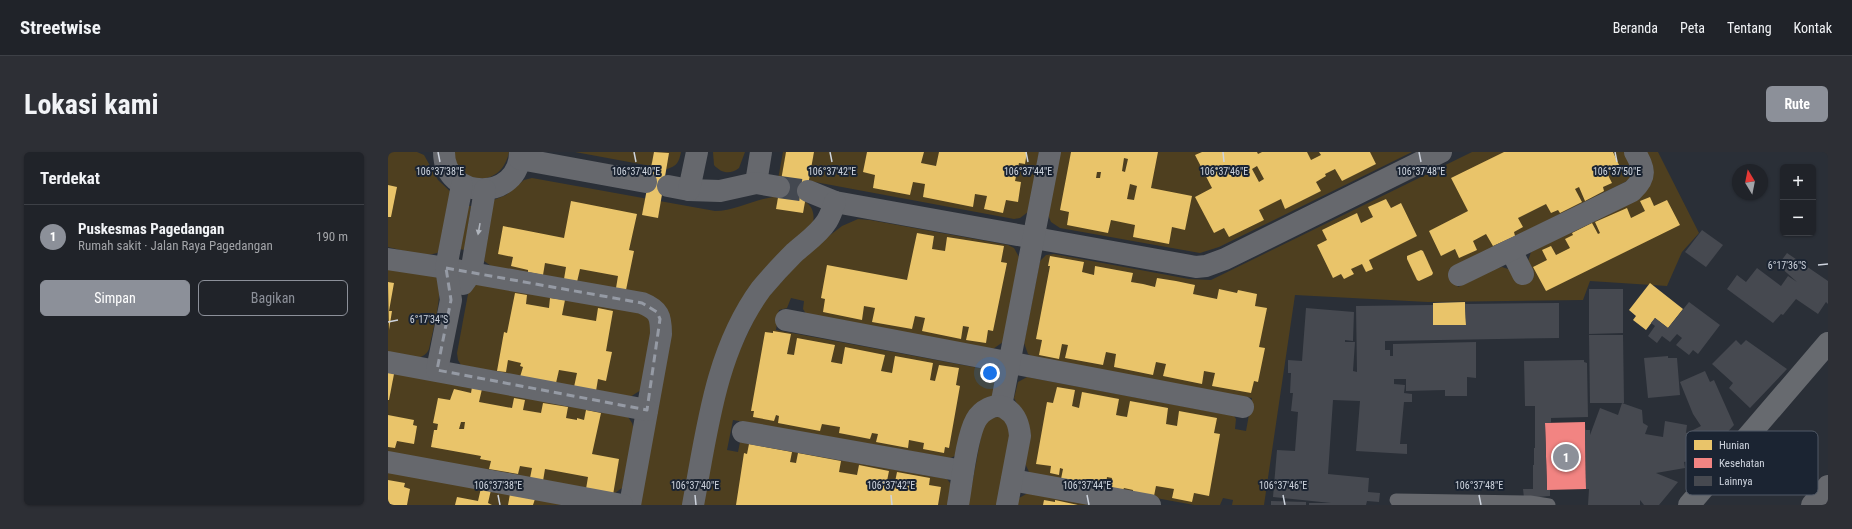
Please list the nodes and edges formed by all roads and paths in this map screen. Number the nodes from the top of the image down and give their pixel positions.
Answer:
1 (444, 152) edge
2 (696, 152) edge
3 (761, 152) edge
4 (1050, 152) edge
5 (1441, 152) edge
6 (1635, 152) edge
7 (520, 156) edge
8 (646, 182) dead end
9 (756, 183) junction
10 (462, 185) junction
11 (668, 186) dead end
12 (779, 187) tunnel mouth
13 (485, 190) junction
14 (689, 190) junction
15 (808, 192) tunnel mouth
16 (835, 202) junction
17 (1033, 238) junction
18 (1511, 250) junction
19 (388, 259) edge
20 (446, 268) junction
21 (471, 273) junction
22 (1523, 274) dead end
23 (1459, 275) dead end
24 (451, 300) junction
25 (786, 320) dead end
26 (1828, 344) edge
27 (388, 362) edge
28 (1010, 363) junction
29 (436, 370) junction
30 (1001, 406) junction
31 (1243, 407) dead end
32 (648, 410) junction
33 (1752, 431) edge
34 (743, 432) dead end
35 (388, 462) edge
36 (963, 471) junction
37 (1012, 480) junction
38 (1828, 486) edge
39 (1697, 495) edge
40 (1396, 500) dead end
41 (622, 505) edge
42 (630, 505) edge
43 (693, 505) edge
44 (958, 505) edge
45 (1007, 505) edge
46 (1150, 505) edge
47 (1549, 505) edge
48 (1688, 505) edge
49 (1812, 505) edge

1 - 10 street
2 - 14 street
3 - 9 street
4 - 17 street
5 - 17 street
6 - 18 street
7 - 8 street
7 - 13 street
9 - 12 street
9 - 14 street
10 - 13 street
10 - 20 street
11 - 14 street
13 -> 21 street
15 - 16 street
16 - 17 street
16 - 43 street
17 - 28 street
18 - 22 street
18 - 23 street
19 - 20 street
20 - 21 street
20 - 24 street
21 - 24 street
21 - 32 street
24 - 29 street
25 - 28 street
26 - 33 street
27 - 29 street
28 - 30 street
28 - 31 street
29 - 32 street
30 - 36 street
30 - 37 street
32 - 42 street
34 - 36 street
35 - 41 street
36 - 44 street
37 - 45 street
37 - 46 street
38 - 49 street
39 - 48 street
40 - 47 lane

